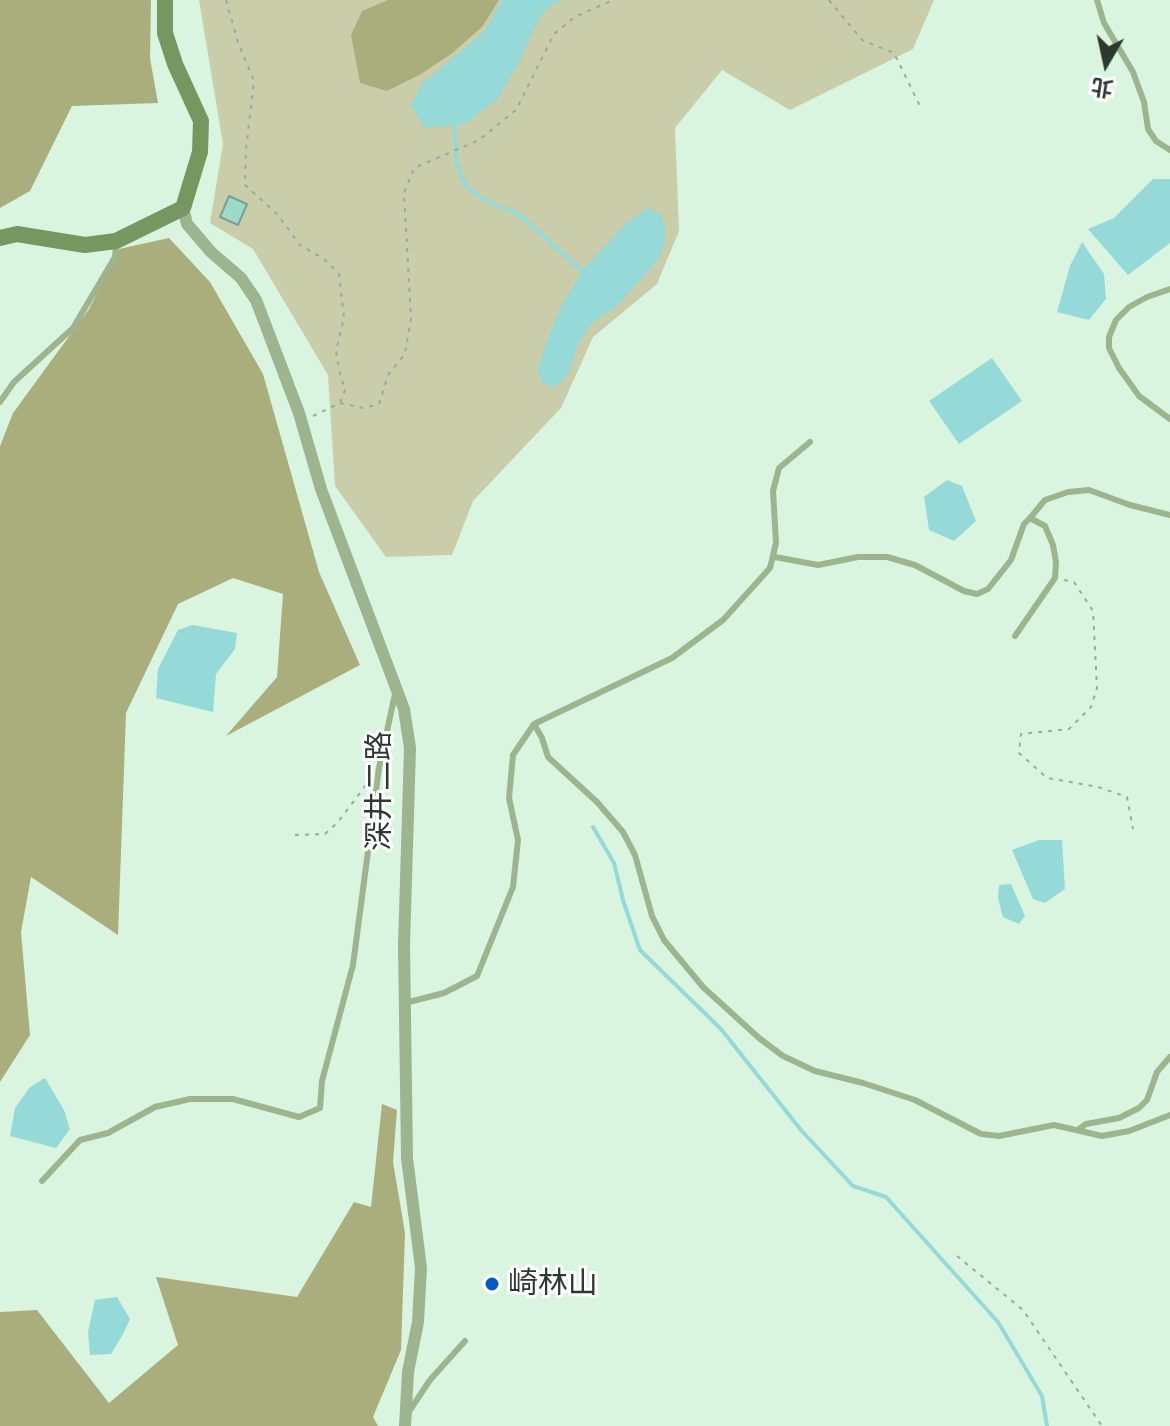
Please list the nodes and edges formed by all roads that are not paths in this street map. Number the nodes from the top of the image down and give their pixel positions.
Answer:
1 (165, 0) edge
2 (1097, 0) edge
3 (1170, 150) edge
4 (183, 208) junction
5 (0, 238) edge
6 (116, 241) junction
7 (1170, 289) edge
8 (0, 402) edge
9 (1170, 419) edge
10 (810, 442) dead end
11 (1170, 515) edge
12 (1030, 518) junction
13 (775, 557) junction
14 (1015, 636) dead end
15 (396, 687) junction
16 (534, 724) junction
17 (405, 1003) junction
18 (1170, 1057) edge
19 (1170, 1115) edge
20 (1079, 1129) junction
21 (42, 1181) dead end
22 (465, 1341) dead end
23 (404, 1423) edge

1 - 4 street
2 - 3 lane
4 - 6 street
4 - 15 street, 深井二路
5 - 6 street
6 - 8 lane
7 - 9 lane
10 - 13 lane
11 - 12 lane
12 - 13 lane
12 - 14 lane
13 - 16 lane
15 - 17 street, 深井二路
15 - 21 lane
16 - 17 lane
16 - 20 lane
17 - 23 street, 深井二路
18 - 20 lane
19 - 20 lane
22 - 23 lane

